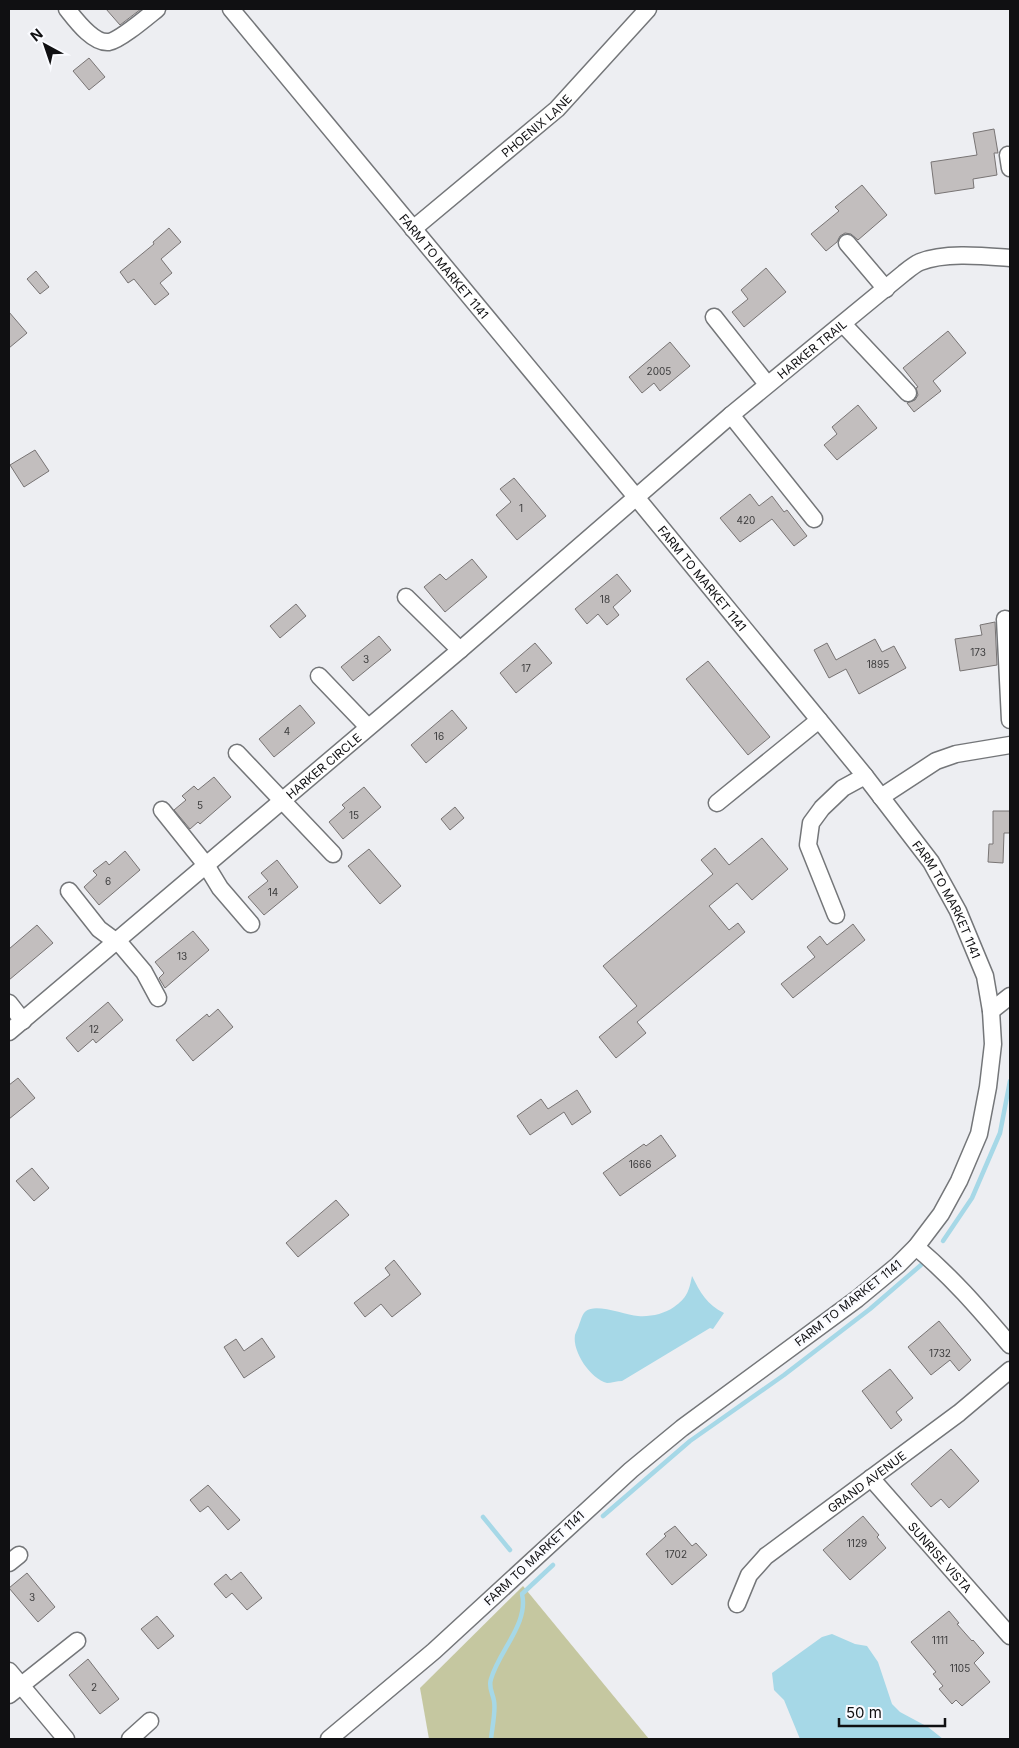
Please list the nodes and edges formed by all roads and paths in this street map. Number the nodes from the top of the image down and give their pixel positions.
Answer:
1 (67, 9) edge
2 (157, 9) edge
3 (231, 9) edge
4 (648, 9) edge
5 (413, 229) junction
6 (847, 243) dead end
7 (1010, 258) edge
8 (886, 289) junction
9 (714, 317) dead end
10 (843, 324) junction
11 (767, 384) junction
12 (908, 394) dead end
13 (731, 415) junction
14 (636, 497) junction
15 (814, 519) dead end
16 (406, 597) dead end
17 (1005, 620) dead end
18 (460, 650) junction
19 (319, 676) dead end
20 (819, 720) junction
21 (1010, 720) edge
22 (368, 728) junction
23 (1010, 744) edge
24 (237, 754) dead end
25 (865, 776) junction
26 (881, 797) junction
27 (282, 800) junction
28 (717, 803) dead end
29 (162, 810) dead end
30 (333, 854) dead end
31 (206, 865) junction
32 (69, 891) dead end
33 (836, 915) dead end
34 (251, 924) dead end
35 (116, 942) junction
36 (1010, 996) edge
37 (158, 998) dead end
38 (9, 1003) edge
39 (990, 1012) junction
40 (23, 1021) junction
41 (9, 1032) edge
42 (916, 1247) junction
43 (1010, 1345) edge
44 (1010, 1370) edge
45 (870, 1478) junction
46 (737, 1604) dead end
47 (1010, 1636) edge
48 (77, 1642) dead end
49 (9, 1671) edge
50 (15, 1690) edge
51 (150, 1721) dead end
52 (66, 1739) edge
53 (130, 1739) edge
54 (329, 1739) edge

1 - 2 street
3 - 5 street, FARM TO MARKET 1141
4 - 5 street, PHOENIX LANE
5 - 14 street, FARM TO MARKET 1141
6 - 8 street
7 - 8 street, HARKER TRAIL
8 - 10 street, HARKER TRAIL
9 - 11 street
10 - 11 street, HARKER TRAIL
10 - 12 street
11 - 13 street, HARKER TRAIL
13 - 14 street, HARKER TRAIL
13 - 15 street
14 - 18 street, HARKER CIRCLE
14 - 20 street, FARM TO MARKET 1141
16 - 18 street
17 - 21 street
18 - 22 street, HARKER CIRCLE
19 - 22 street
20 - 25 street, FARM TO MARKET 1141
20 - 28 street
22 - 27 street, HARKER CIRCLE
23 - 26 street
24 - 27 street
25 - 26 street, FARM TO MARKET 1141
25 - 33 street
26 - 39 street, FARM TO MARKET 1141
27 - 30 street
27 - 31 street, HARKER CIRCLE
29 - 31 street
31 - 34 street
31 - 35 street, HARKER CIRCLE
32 - 35 street
35 - 37 street
35 - 40 street, HARKER CIRCLE
36 - 39 street
38 - 40 street
39 - 42 street, FARM TO MARKET 1141
40 - 41 street, HARKER CIRCLE
42 - 43 street
42 - 54 street, FARM TO MARKET 1141
44 - 45 street, GRAND AVENUE
45 - 46 street, GRAND AVENUE
45 - 47 street, SUNRISE VISTA
48 - 50 street
49 - 50 street
50 - 52 street
51 - 53 street

